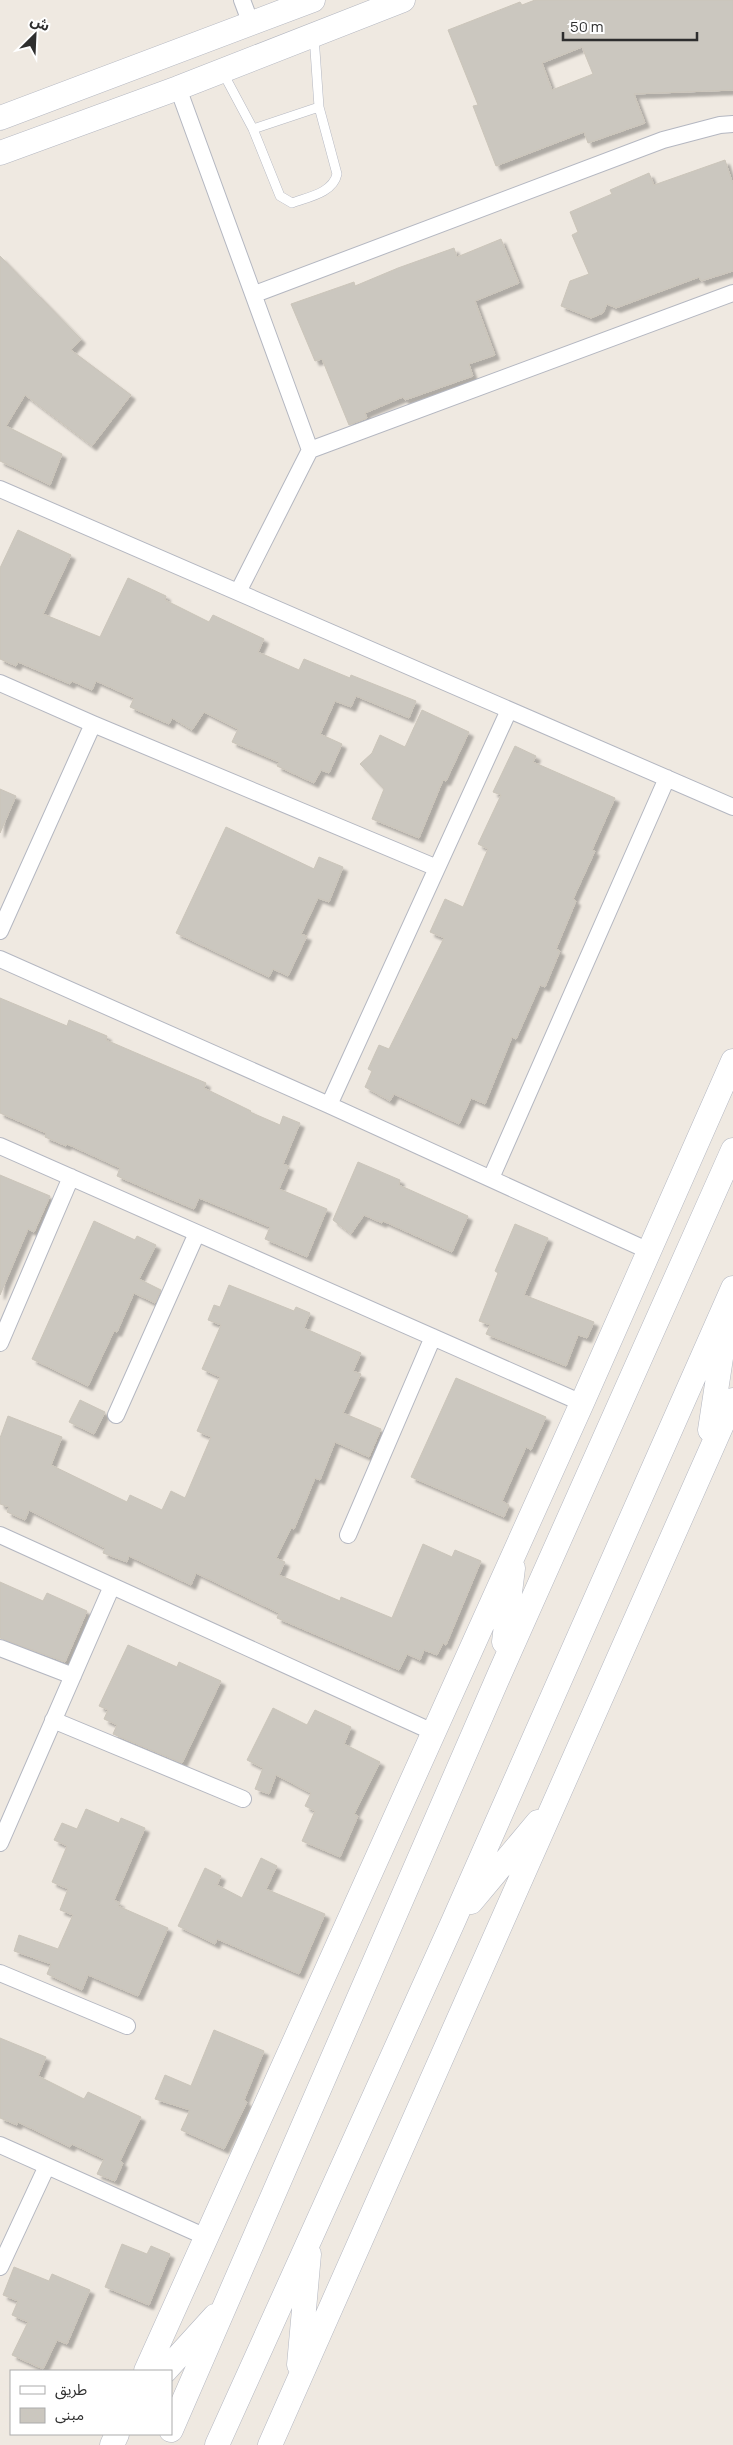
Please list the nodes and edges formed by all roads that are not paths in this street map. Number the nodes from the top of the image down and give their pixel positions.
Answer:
1 (242, 0) edge
2 (313, 0) edge
3 (403, 0) edge
4 (251, 24) junction
5 (314, 35) junction
6 (222, 71) junction
7 (178, 88) junction
8 (319, 107) junction
9 (0, 118) edge
10 (733, 124) edge
11 (253, 129) junction
12 (0, 153) edge
13 (733, 293) edge
14 (255, 294) junction
15 (310, 450) junction
16 (0, 489) edge
17 (238, 592) junction
18 (0, 683) edge
19 (509, 710) junction
20 (93, 724) junction
21 (667, 778) junction
22 (733, 807) edge
23 (437, 868) junction
24 (0, 931) edge
25 (0, 959) edge
26 (733, 1061) edge
27 (329, 1104) junction
28 (0, 1146) edge
29 (733, 1150) edge
30 (71, 1177) junction
31 (491, 1178) junction
32 (198, 1233) junction
33 (649, 1251) junction
34 (731, 1292) edge
35 (433, 1337) junction
36 (0, 1343) edge
37 (733, 1400) edge
38 (582, 1403) junction
39 (116, 1415) dead end
40 (706, 1459) junction
41 (0, 1535) edge
42 (348, 1535) dead end
43 (515, 1549) junction
44 (112, 1586) junction
45 (0, 1648) edge
46 (500, 1673) junction
47 (73, 1676) junction
48 (54, 1720) junction
49 (433, 1732) junction
50 (243, 1799) dead end
51 (556, 1802) junction
52 (0, 1843) edge
53 (453, 1922) junction
54 (0, 1973) edge
55 (127, 2026) dead end
56 (0, 2145) edge
57 (47, 2166) junction
58 (311, 2234) junction
59 (206, 2237) junction
60 (0, 2267) edge
61 (229, 2300) junction
62 (146, 2370) edge
63 (166, 2370) edge
64 (296, 2387) junction
65 (172, 2428) edge
66 (217, 2445) edge
67 (270, 2445) edge

1 - 4 street
2 - 4 street
3 - 5 street
4 - 9 street
5 - 6 street
5 - 8 lane
6 - 7 street
6 - 11 lane
7 - 12 street
7 - 14 street
8 - 11 lane
8 - 11 lane
10 - 14 street
13 - 15 street
14 - 15 street
15 - 17 street
16 - 17 street
17 - 19 street
18 - 20 street
19 - 21 street
19 - 23 street
20 - 23 street
20 - 24 street
21 - 22 street
21 - 31 street
23 - 27 street
25 - 27 street
26 - 33 street
27 - 31 street
28 - 30 street
29 - 46 street
30 - 32 street
30 - 36 street
31 - 33 street
32 - 35 street
32 - 39 street
33 - 38 street
34 - 40 street
34 - 53 street
35 - 38 street
35 - 42 street
37 - 40 street
38 - 43 street
40 - 51 street
41 - 44 street
43 - 46 street
43 - 49 street
44 - 47 street
44 - 49 street
45 - 47 street
46 - 61 street
47 - 48 street
48 - 50 street
48 - 52 street
49 - 59 street
51 - 53 street
51 - 64 street
53 - 58 street
54 - 55 street
56 - 57 street
57 - 59 street
57 - 60 street
58 - 64 street
58 - 66 street
59 - 62 street
61 - 63 street
61 - 65 street
64 - 67 street

